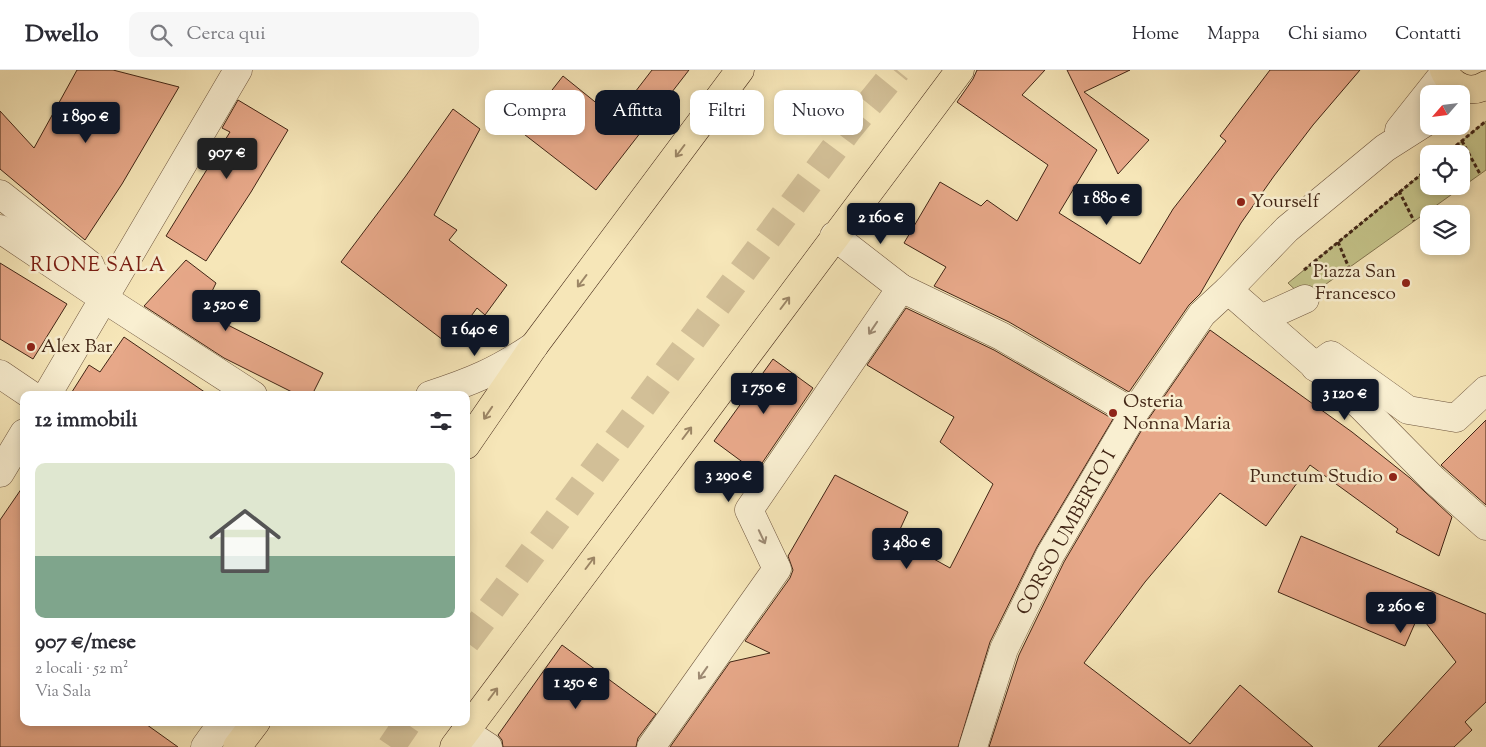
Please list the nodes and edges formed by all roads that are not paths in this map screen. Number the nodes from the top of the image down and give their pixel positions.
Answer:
1 (238, 70) edge
2 (740, 70) edge
3 (960, 70) edge
4 (1444, 71) edge
5 (1474, 91) edge
6 (1420, 126) edge
7 (1386, 148) junction
8 (0, 194) edge
9 (0, 229) edge
10 (834, 236) junction
11 (901, 288) junction
12 (1228, 290) junction
13 (103, 298) junction
14 (1305, 299) dead end
15 (1261, 319) junction
16 (534, 346) junction
17 (1315, 367) junction
18 (0, 374) edge
19 (1486, 390) edge
20 (26, 391) edge
21 (49, 391) edge
22 (247, 391) edge
23 (442, 391) edge
24 (1134, 413) junction
25 (470, 439) edge
26 (20, 440) edge
27 (0, 473) edge
28 (1486, 526) edge
29 (220, 726) edge
30 (253, 726) edge
31 (470, 726) edge
32 (470, 726) edge
33 (460, 739) edge
34 (205, 747) edge
35 (237, 747) edge
36 (488, 747) edge
37 (652, 747) edge
38 (973, 747) edge

1 - 13 street
2 -> 16 main road
3 - 10 main road
4 - 5 main road
4 - 7 street, CORSO UMBERTO I
6 - 7 street, CORSO UMBERTO I
7 - 12 street, CORSO UMBERTO I
8 - 13 street
9 - 13 street
10 - 11 street
32 -> 10 main road
11 - 24 street
11 -> 37 street
12 - 15 street
12 - 24 street, CORSO UMBERTO I
13 - 21 street
13 - 22 street
14 - 15 street
15 - 17 street
16 - 23 street
16 -> 25 main road
17 - 19 street
17 - 28 street
18 - 20 street
24 - 38 street, CORSO UMBERTO I
26 - 27 street
29 - 34 street
30 - 35 main road
33 -> 31 main road
33 - 36 street

